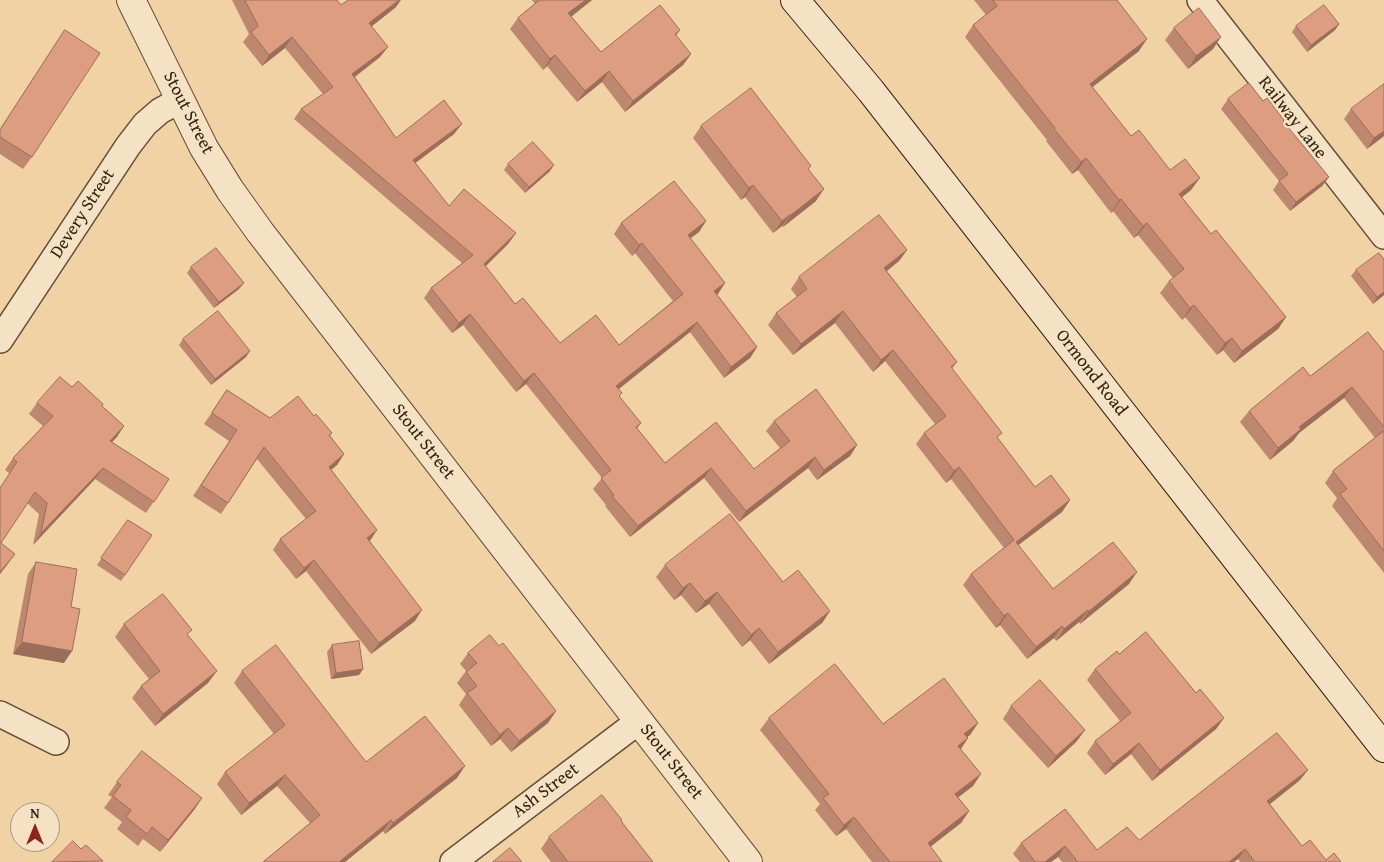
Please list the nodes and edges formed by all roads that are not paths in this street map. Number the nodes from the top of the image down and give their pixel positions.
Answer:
1 (131, 0) edge
2 (796, 0) edge
3 (1200, 0) edge
4 (180, 100) junction
5 (1384, 236) edge
6 (0, 340) edge
7 (0, 714) edge
8 (639, 721) junction
9 (56, 742) dead end
10 (1384, 748) edge
11 (453, 862) edge
12 (748, 862) edge

1 - 4 street, Stout Street
2 - 10 street, Ormond Road
3 - 5 street, Railway Lane
4 - 6 street, Devery Street
4 - 8 street, Stout Street
7 - 9 street
8 - 11 street, Ash Street
8 - 12 street, Stout Street

